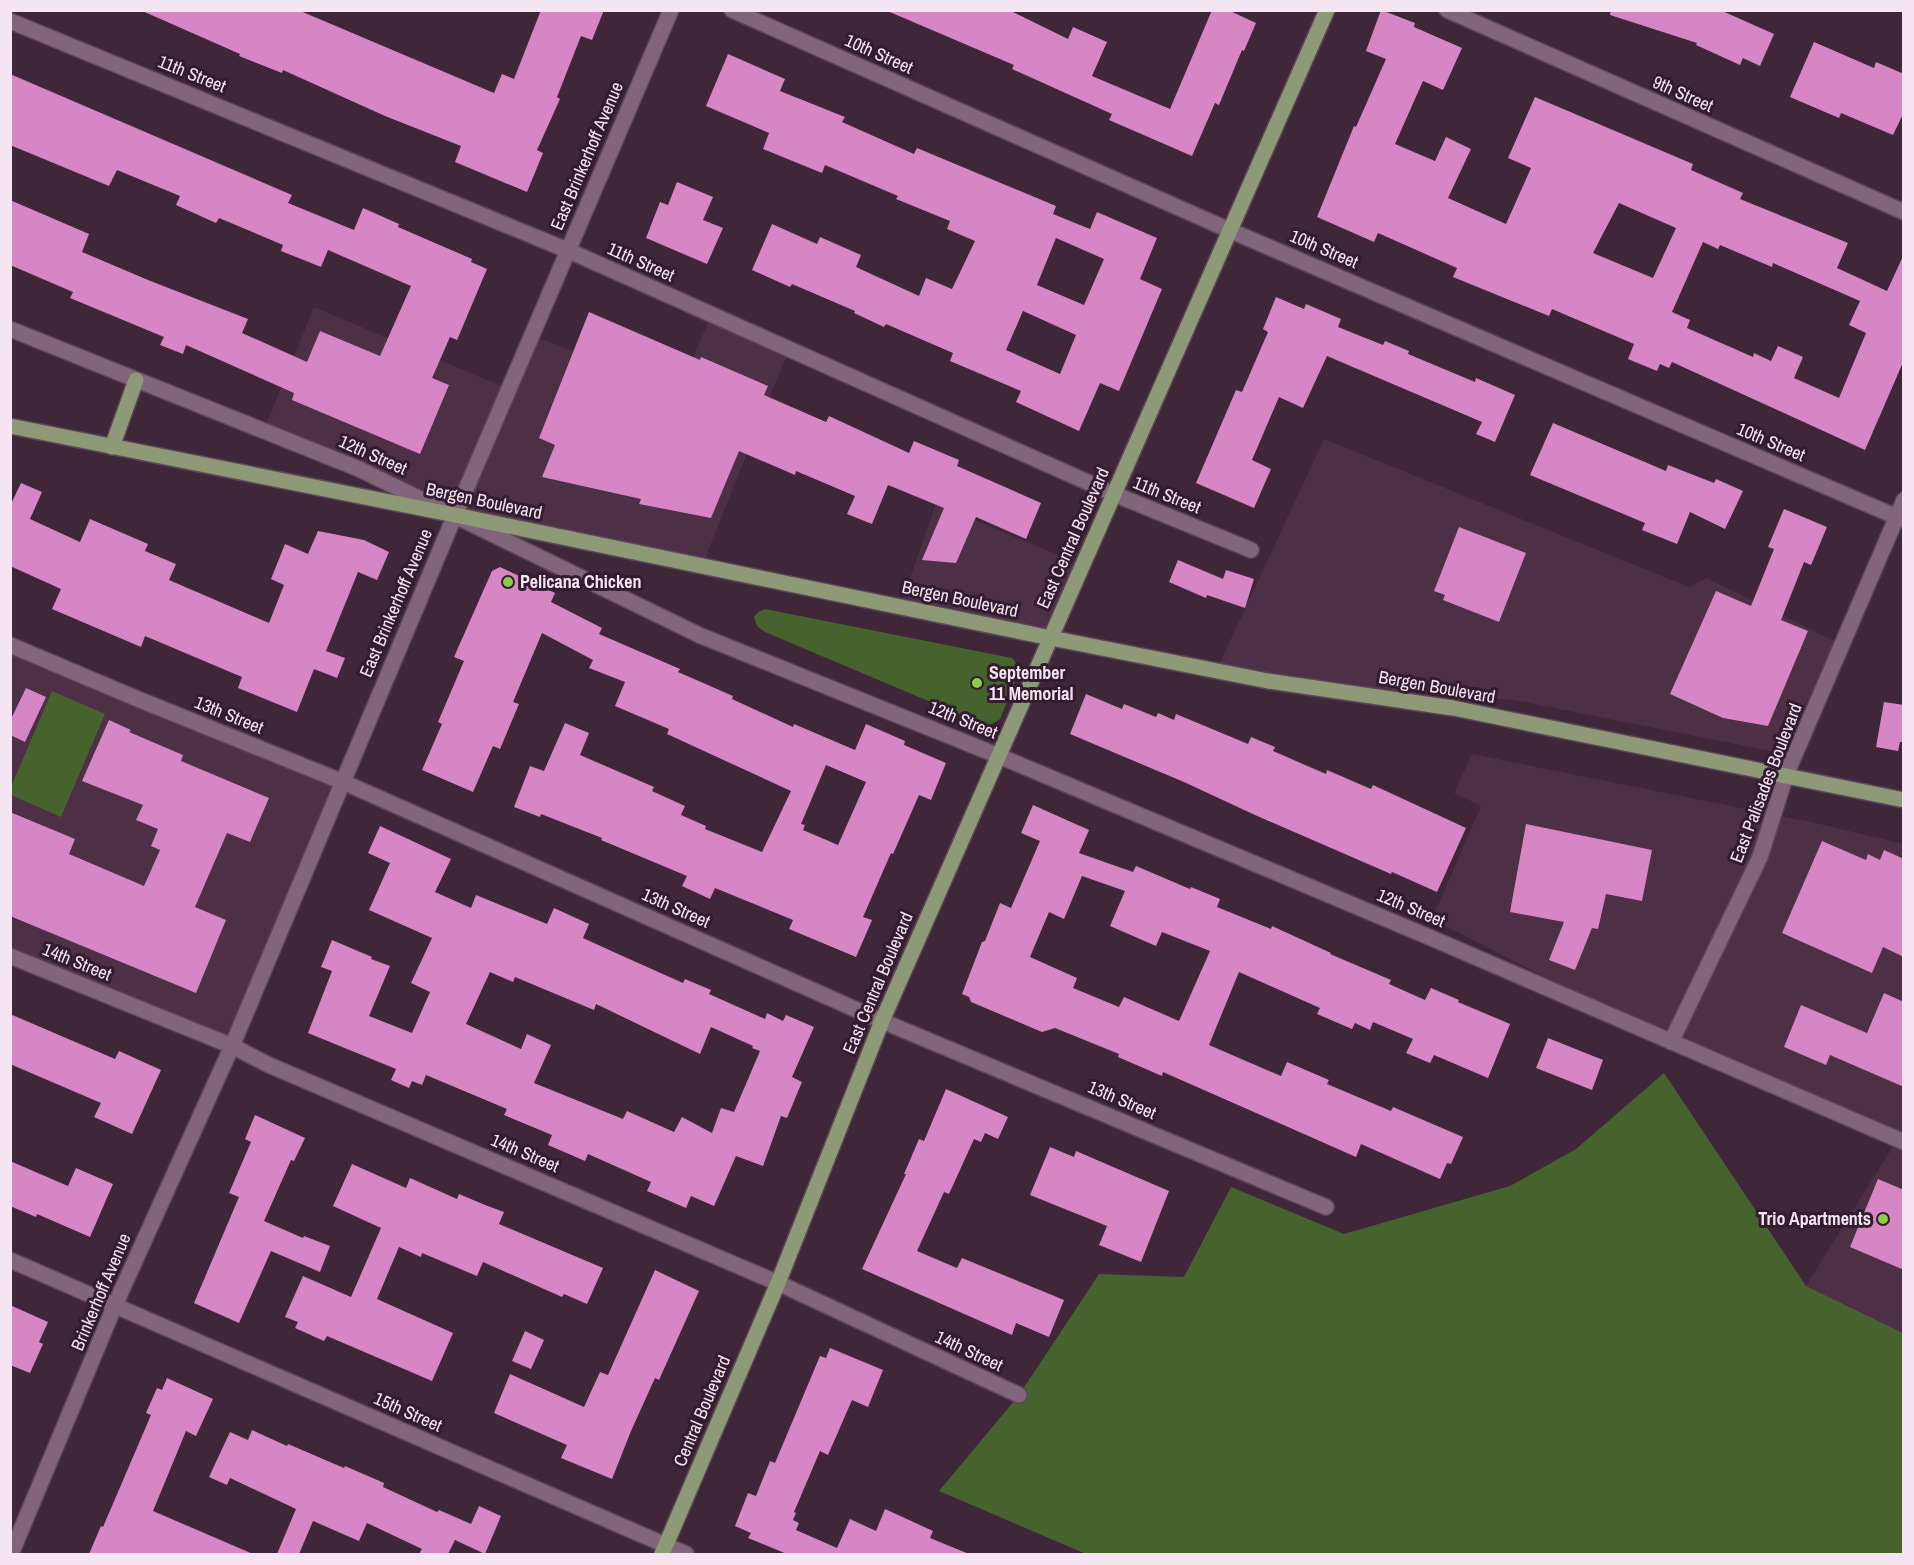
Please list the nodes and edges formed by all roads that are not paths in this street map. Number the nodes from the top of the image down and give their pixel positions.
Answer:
1 (671, 10) edge
2 (732, 10) edge
3 (1327, 10) edge
4 (1448, 10) edge
5 (10, 21) edge
6 (1904, 212) edge
7 (1229, 230) junction
8 (567, 250) junction
9 (10, 329) edge
10 (136, 380) junction
11 (10, 426) edge
12 (112, 447) junction
13 (1114, 494) junction
14 (1904, 500) edge
15 (454, 515) junction
16 (1900, 518) edge
17 (1251, 550) dead end
18 (1051, 638) junction
19 (10, 645) edge
20 (999, 756) junction
21 (1786, 775) junction
22 (343, 782) junction
23 (1904, 800) edge
24 (10, 956) edge
25 (882, 1021) junction
26 (1671, 1042) junction
27 (232, 1047) junction
28 (1904, 1142) edge
29 (1326, 1207) dead end
30 (10, 1260) edge
31 (778, 1283) junction
32 (115, 1305) junction
33 (1019, 1395) dead end
34 (664, 1550) edge
35 (11, 1551) edge
36 (686, 1554) edge

1 - 8 street, East Brinkerhoff Avenue
2 - 7 street, 10th Street
3 - 7 main road, East Central Boulevard
4 - 6 street, 9th Street
5 - 8 street, 11th Street
7 - 13 main road, East Central Boulevard
7 - 16 street, 10th Street
8 - 13 street, 11th Street
8 - 15 street, East Brinkerhoff Avenue
9 - 10 street, 12th Street
10 - 12 main road
10 - 15 street, 12th Street
11 - 12 main road, Bergen Boulevard
12 - 15 main road, Bergen Boulevard
13 - 17 street, 11th Street
13 - 18 main road, East Central Boulevard
14 - 16 street, East Palisades Boulevard
15 - 18 main road, Bergen Boulevard
15 - 20 street, 12th Street
15 - 22 street, East Brinkerhoff Avenue
16 - 21 street, East Palisades Boulevard
18 - 20 main road, East Central Boulevard
18 - 21 main road, Bergen Boulevard
19 - 22 street, 13th Street
20 - 25 main road, East Central Boulevard
20 - 26 street, 12th Street
21 - 23 main road, Bergen Boulevard
21 - 26 street, East Palisades Boulevard
22 - 25 street, 13th Street
22 - 27 street, East Brinkerhoff Avenue
24 - 27 street, 14th Street
25 - 29 street, 13th Street
25 - 31 main road, East Central Boulevard
26 - 28 street, 12th Street
27 - 31 street, 14th Street
27 - 32 street, Brinkerhoff Avenue
30 - 32 street, 15th Street
31 - 33 street, 14th Street
31 - 34 main road, Central Boulevard
32 - 34 street, 15th Street
32 - 35 street, Brinkerhoff Avenue
34 - 36 street, 15th Street

